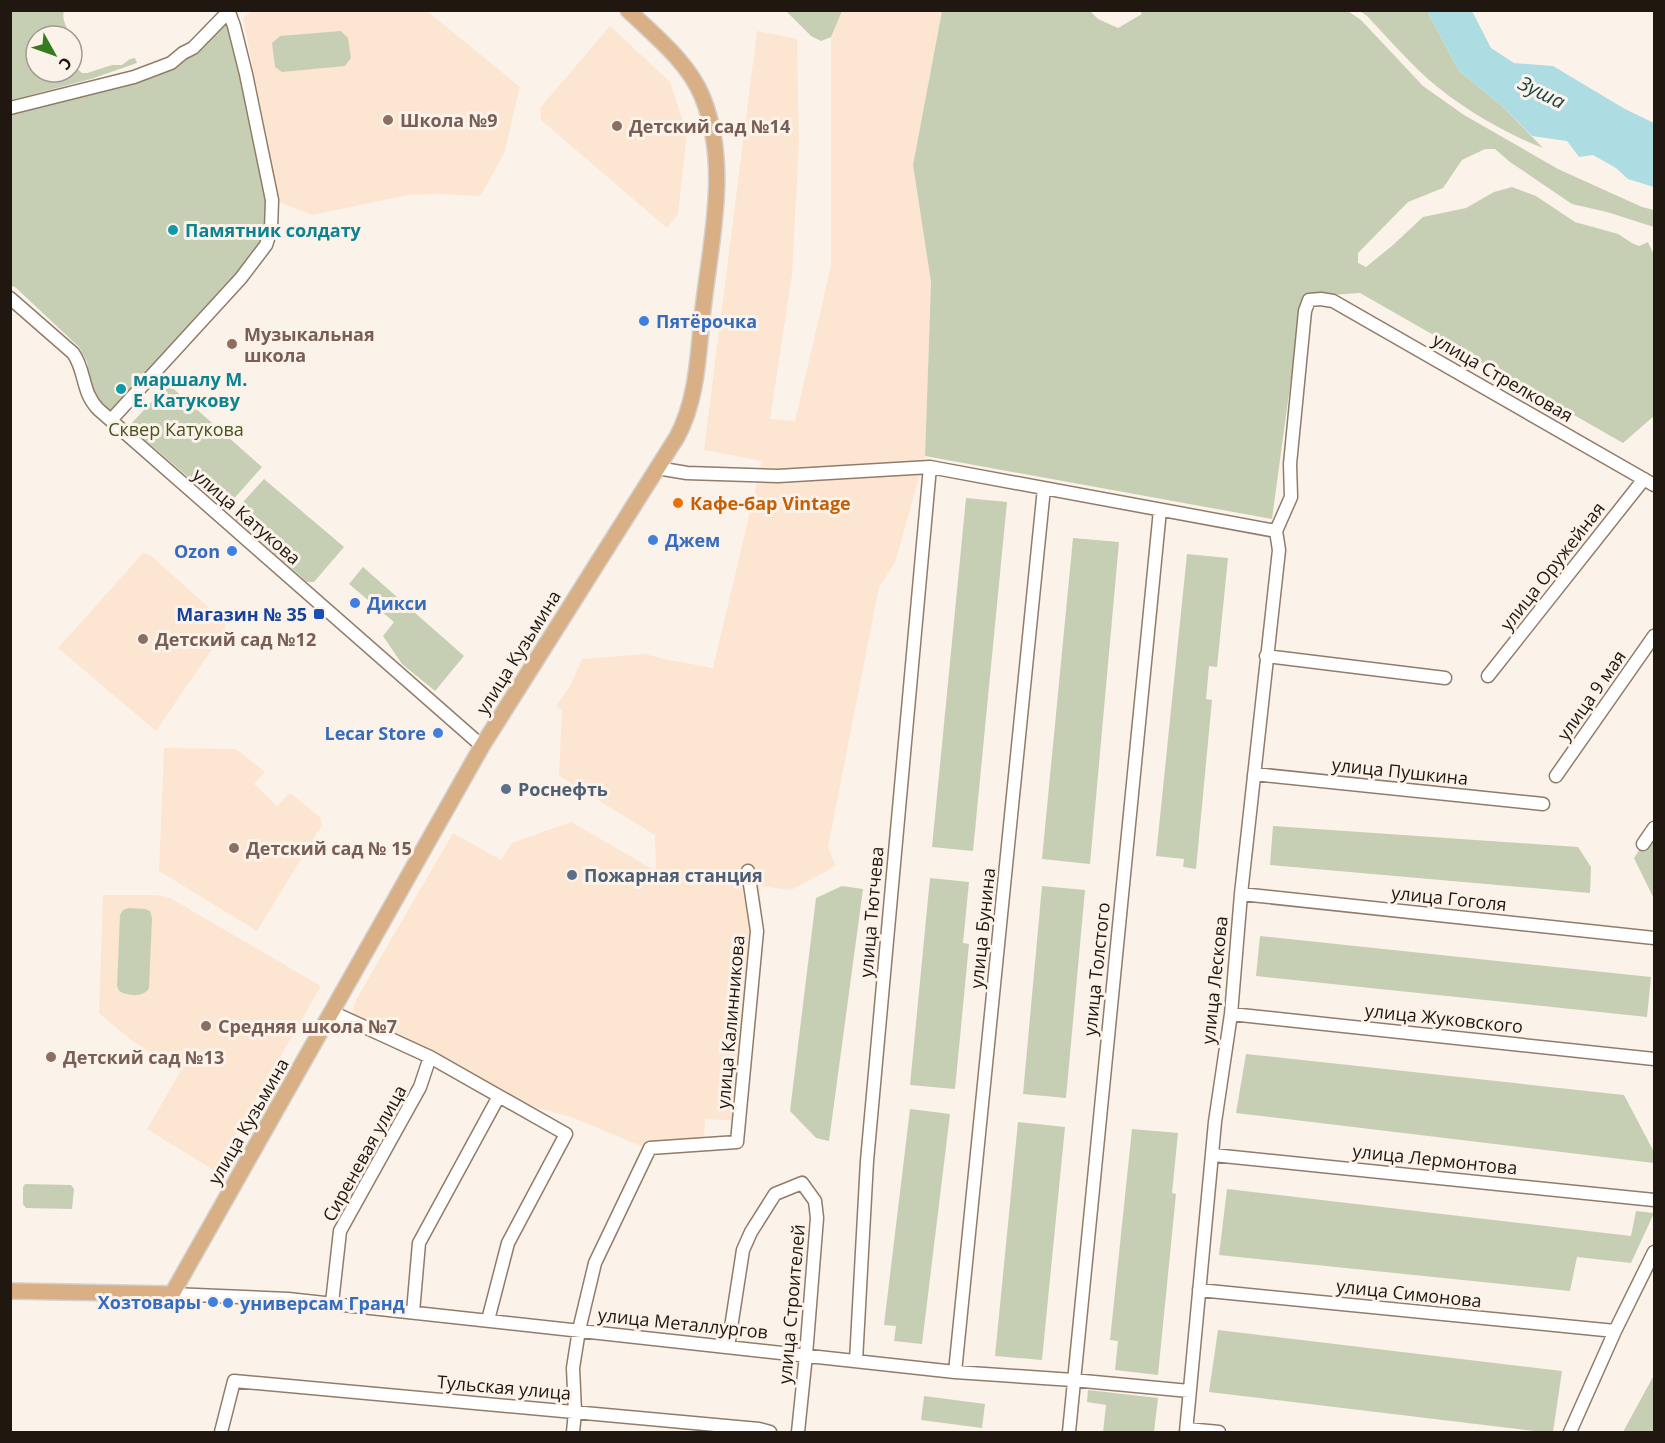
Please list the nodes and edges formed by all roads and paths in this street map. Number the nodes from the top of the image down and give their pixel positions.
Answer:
1 (628, 10) edge
2 (229, 11) edge
3 (10, 108) edge
4 (10, 298) edge
5 (111, 420) junction
6 (930, 467) junction
7 (657, 468) junction
8 (1649, 482) edge
9 (1044, 488) junction
10 (1160, 510) junction
11 (1276, 531) junction
12 (1654, 636) edge
13 (1266, 656) junction
14 (1488, 676) dead end
15 (1445, 678) dead end
16 (482, 746) junction
17 (1254, 774) junction
18 (1556, 776) dead end
19 (1543, 804) dead end
20 (1654, 828) edge
21 (1643, 844) dead end
22 (748, 870) dead end
23 (1241, 894) junction
24 (1654, 938) edge
25 (332, 1012) junction
26 (1231, 1014) junction
27 (430, 1057) junction
28 (1654, 1059) edge
29 (499, 1096) junction
30 (1213, 1155) junction
31 (1654, 1200) edge
32 (1654, 1252) edge
33 (1199, 1290) junction
34 (10, 1291) edge
35 (172, 1294) junction
36 (332, 1303) junction
37 (413, 1312) junction
38 (488, 1320) junction
39 (579, 1330) junction
40 (1615, 1331) junction
41 (728, 1347) junction
42 (806, 1355) junction
43 (856, 1361) junction
44 (955, 1372) junction
45 (1073, 1380) junction
46 (1190, 1390) junction
47 (575, 1412) junction
48 (1187, 1431) edge
49 (222, 1432) edge
50 (573, 1432) edge
51 (770, 1432) edge
52 (798, 1432) edge
53 (1069, 1432) edge
54 (1219, 1432) edge
55 (1570, 1432) edge

1 - 7 main road, улица Кузьмина
2 - 3 street
2 - 5 street
4 - 5 street, улица Катукова
5 - 16 street, улица Катукова
6 - 7 street
6 - 9 street
6 - 43 street, улица Тютчева
7 - 16 main road, улица Кузьмина
8 - 11 street, улица Стрелковая
8 - 14 street, улица Оружейная
9 - 10 street
9 - 44 street, улица Бунина
10 - 11 street
10 - 45 street, улица Толстого
11 - 13 street, улица Лескова
12 - 18 street, улица 9 мая
13 - 15 street
13 - 17 street, улица Лескова
16 - 25 main road, улица Кузьмина
17 - 19 street, улица Пушкина
17 - 23 street, улица Лескова
20 - 21 street
22 - 39 street, улица Калинникова
23 - 24 street, улица Гоголя
23 - 26 street, улица Лескова
25 - 27 street
25 - 35 main road, улица Кузьмина
26 - 28 street, улица Жуковского
26 - 30 street, улица Лескова
27 - 29 street
27 - 36 street, Сиреневая улица
29 - 37 street
29 - 38 street
30 - 31 street, улица Лермонтова
30 - 33 street, улица Лескова
32 - 40 street
33 - 40 street, улица Симонова
33 - 46 street, улица Лескова
34 - 35 main road
35 - 36 street, улица Металлургов
36 - 37 street, улица Металлургов
37 - 38 street, улица Металлургов
38 - 39 street, улица Металлургов
39 - 41 street, улица Металлургов
39 - 47 street
40 - 55 street
41 - 42 street, улица Металлургов
41 - 42 street, улица Строителей
42 - 43 street, улица Металлургов
42 - 52 street, улица Строителей
43 - 44 street, улица Металлургов
44 - 45 street, улица Металлургов
45 - 46 street, улица Металлургов
45 - 53 street, улица Толстого
46 - 48 street, улица Лескова
47 - 49 street, Тульская улица
47 - 50 street
47 - 51 street, Тульская улица
48 - 54 street

